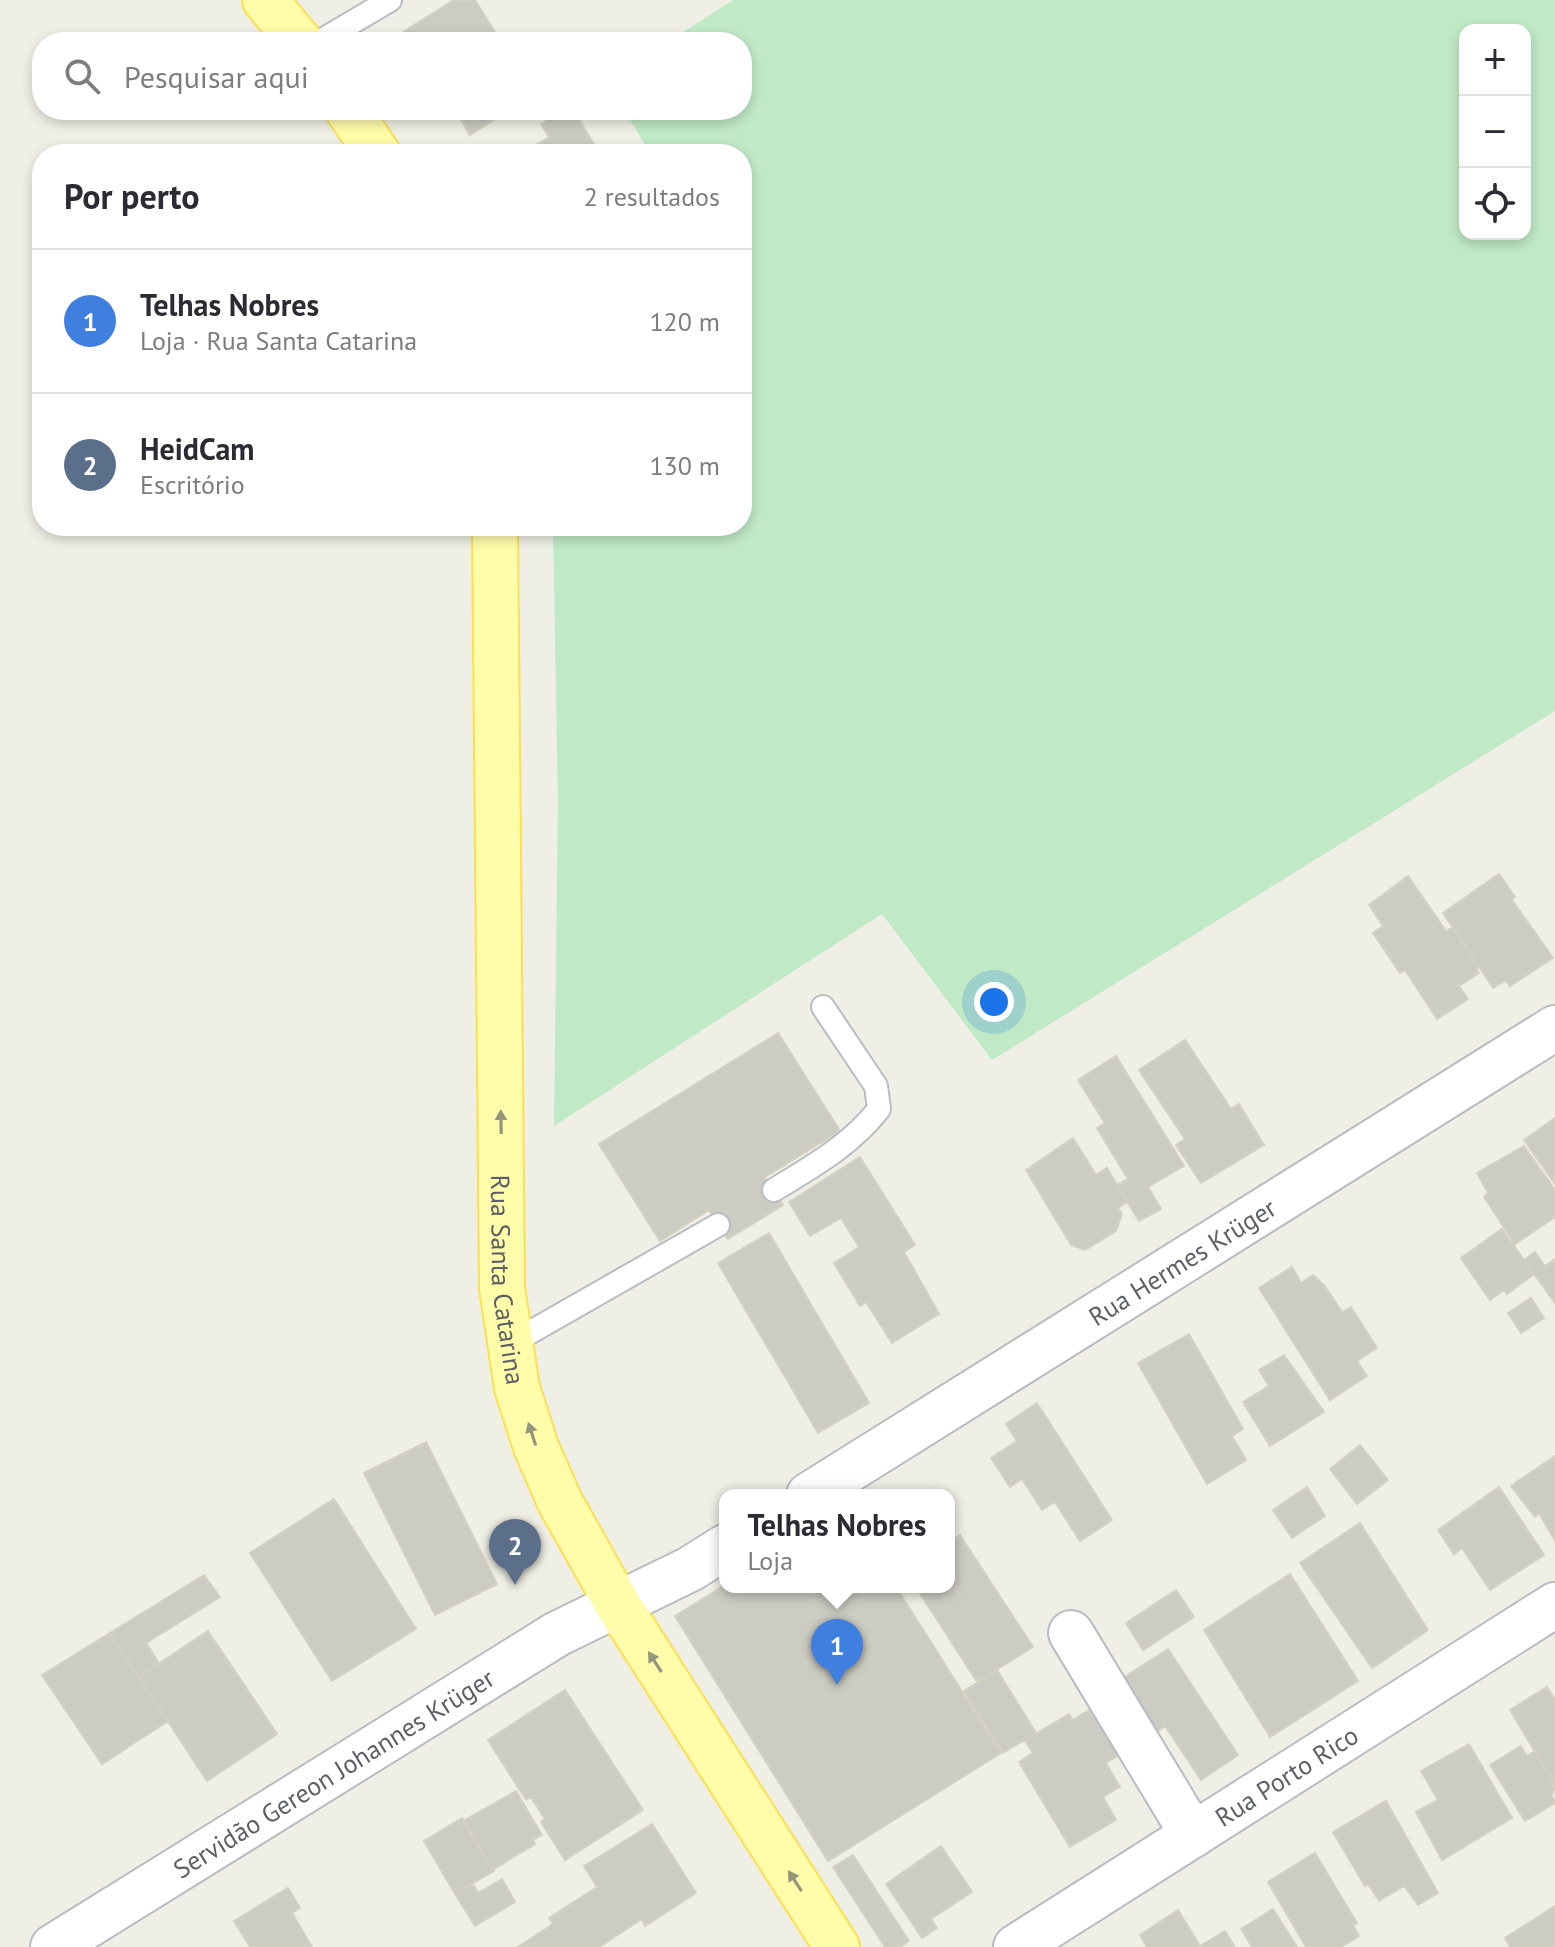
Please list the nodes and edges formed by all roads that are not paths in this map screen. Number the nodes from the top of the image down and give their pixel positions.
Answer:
1 (265, 0) edge
2 (390, 0) edge
3 (292, 32) edge
4 (336, 32) edge
5 (355, 120) edge
6 (371, 144) edge
7 (495, 536) edge
8 (823, 1007) dead end
9 (1555, 1028) edge
10 (774, 1190) dead end
11 (718, 1225) dead end
12 (508, 1345) junction
13 (819, 1489) edge
14 (719, 1550) edge
15 (618, 1605) junction
16 (1555, 1605) edge
17 (1071, 1633) dead end
18 (1193, 1835) junction
19 (53, 1947) edge
20 (837, 1947) edge
21 (1016, 1947) edge

1 - 3 main road
2 - 4 lane
5 - 6 main road
12 -> 7 main road, Rua Santa Catarina
8 - 10 lane
9 - 13 street, Rua Hermes Krüger
11 - 12 lane
15 -> 12 main road, Rua Santa Catarina
14 - 15 street
15 - 19 street, Servidão Gereon Johannes Krüger
20 -> 15 main road, Rua Santa Catarina
16 - 18 street, Rua Porto Rico
17 - 18 street
18 - 21 street, Rua Porto Rico

